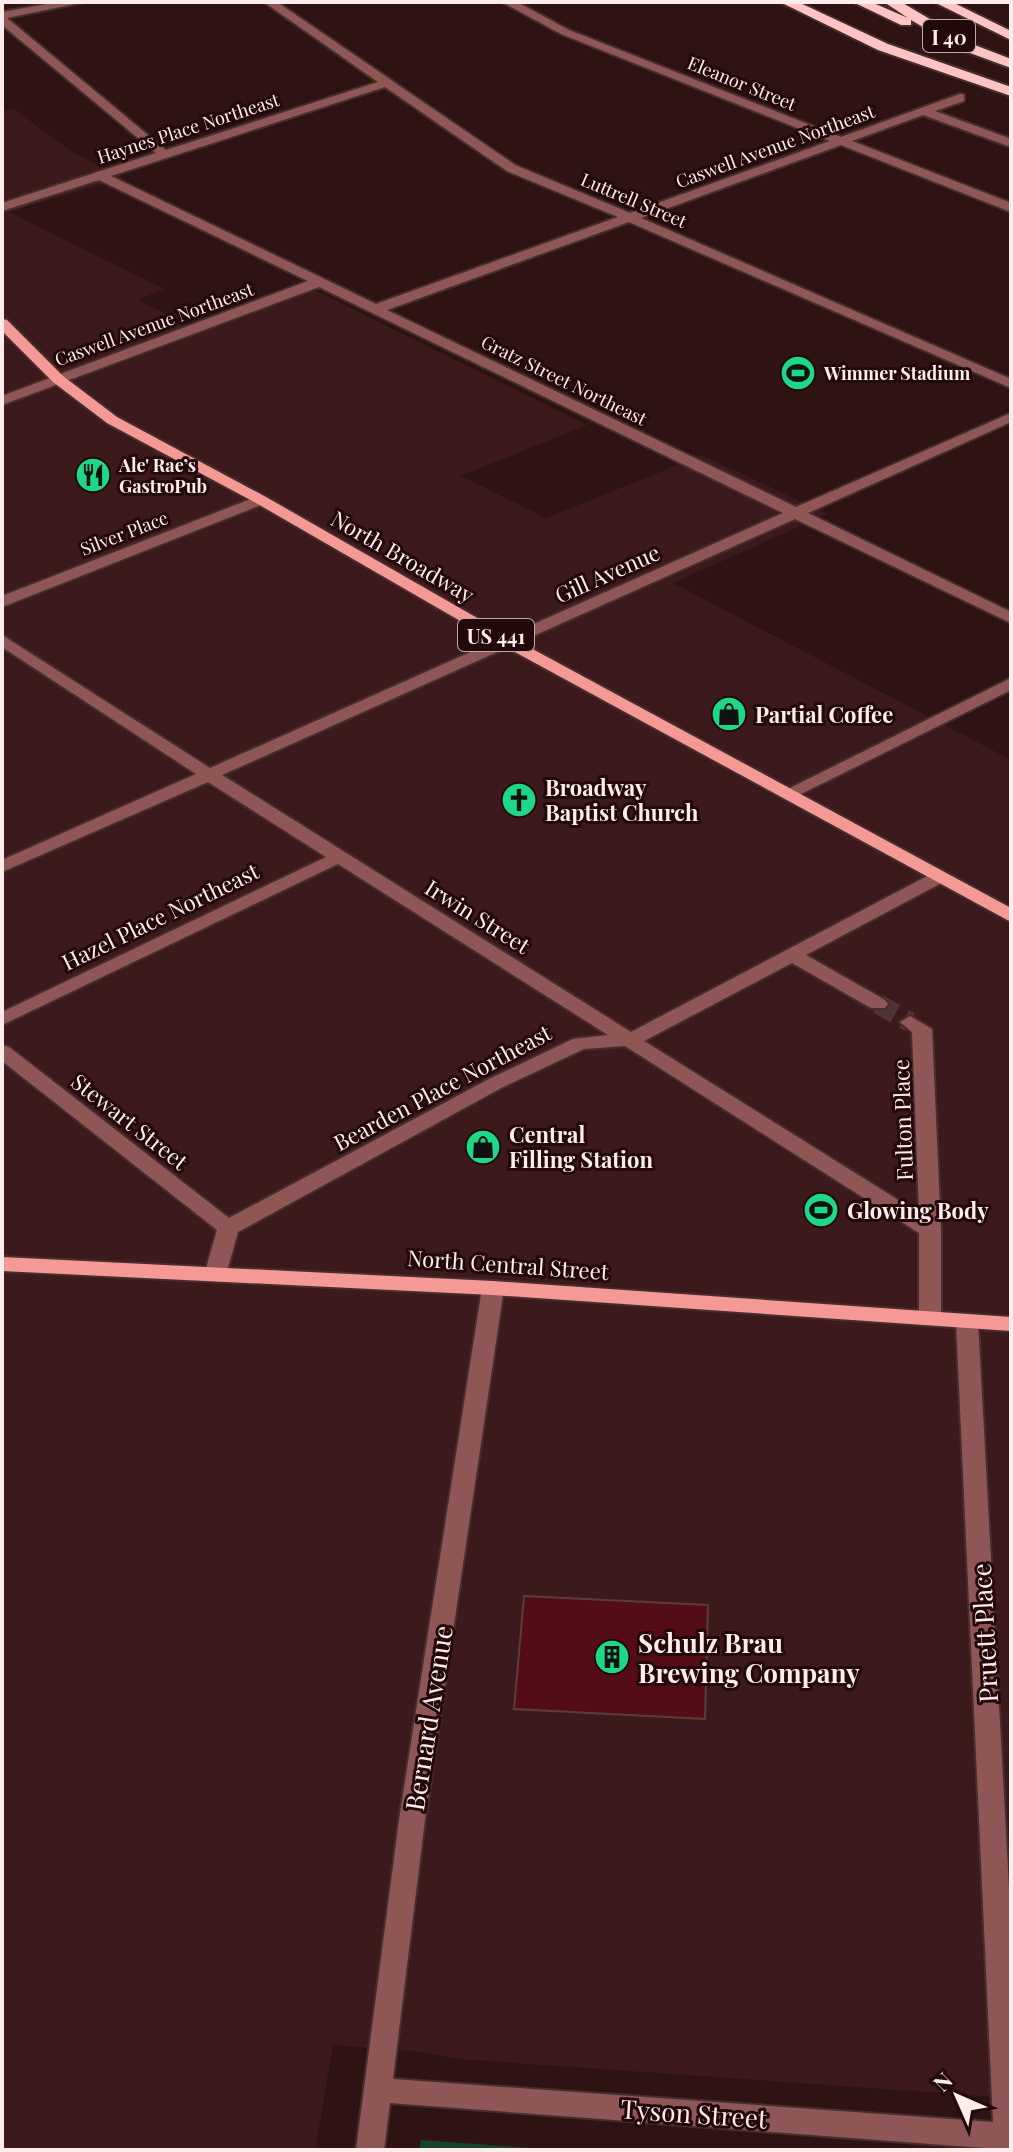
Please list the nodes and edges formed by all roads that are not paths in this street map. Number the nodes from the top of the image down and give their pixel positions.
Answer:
1 (78, 2) edge
2 (270, 2) edge
3 (508, 2) edge
4 (787, 2) edge
5 (860, 2) edge
6 (891, 2) edge
7 (941, 2) edge
8 (2, 17) edge
9 (1011, 36) edge
10 (967, 47) junction
11 (1011, 64) edge
12 (385, 83) junction
13 (1011, 92) edge
14 (960, 98) dead end
15 (923, 111) junction
16 (841, 142) junction
17 (1011, 143) edge
18 (164, 154) junction
19 (100, 175) junction
20 (2, 207) edge
21 (1011, 208) edge
22 (629, 217) junction
23 (319, 282) junction
24 (376, 309) junction
25 (2, 323) edge
26 (58, 379) junction
27 (1011, 384) edge
28 (2, 401) edge
29 (1011, 417) edge
30 (261, 500) junction
31 (796, 513) junction
32 (2, 602) edge
33 (1011, 618) edge
34 (2, 640) edge
35 (508, 642) junction
36 (1011, 683) edge
37 (209, 775) junction
38 (789, 793) junction
39 (339, 857) junction
40 (2, 867) edge
41 (939, 877) junction
42 (1011, 916) edge
43 (792, 955) junction
44 (878, 1004) tunnel mouth
45 (2, 1019) edge
46 (910, 1022) tunnel mouth
47 (631, 1040) junction
48 (2, 1051) edge
49 (228, 1228) junction
50 (930, 1230) junction
51 (2, 1264) edge
52 (215, 1275) junction
53 (493, 1288) junction
54 (930, 1320) junction
55 (967, 1322) junction
56 (1011, 1324) edge
57 (378, 2090) junction
58 (1009, 2140) edge
59 (370, 2150) edge

1 - 8 street
2 - 12 street, Luttrell Street
3 - 16 street, Eleanor Street
4 - 13 highway
5 - 10 highway
6 - 10 highway, I 40
7 - 9 highway, I 40
8 - 18 street
10 - 11 highway, I 40
12 - 18 street, Haynes Place Northeast
12 - 22 street, Luttrell Street
14 - 15 street, Caswell Avenue Northeast
15 - 16 street, Caswell Avenue Northeast
15 - 17 street
16 - 21 street, Eleanor Street
16 - 22 street, Caswell Avenue Northeast
18 - 19 street, Haynes Place Northeast
19 - 20 street, Haynes Place Northeast
19 - 23 street, Gratz Street Northeast
22 - 24 street, Caswell Avenue Northeast
22 - 27 street, Luttrell Street
23 - 24 street, Gratz Street Northeast
23 - 26 street, Caswell Avenue Northeast
24 - 31 street, Gratz Street Northeast
25 - 26 main road, North Broadway / US 441
26 - 28 street, Caswell Avenue Northeast
26 - 30 main road, North Broadway / US 441
29 - 31 street, Gill Avenue
30 - 32 street, Silver Place
30 - 35 main road, North Broadway / US 441
31 - 33 street, Gratz Street Northeast
31 - 35 street, Gill Avenue
34 - 37 street, Irwin Street
35 - 37 street, Gill Avenue
35 - 38 main road, North Broadway / US 441
36 - 38 street
37 - 39 street, Irwin Street
37 - 40 street, Gill Avenue
38 - 41 main road, North Broadway / US 441
39 - 45 street, Hazel Place Northeast
39 - 47 street, Irwin Street
41 - 42 main road, North Broadway / US 441
41 - 43 street, Bearden Place Northeast
43 - 44 street
43 - 47 street, Bearden Place Northeast
46 - 50 street, Fulton Place
47 - 49 street, Bearden Place Northeast
47 - 50 street, Irwin Street
48 - 49 street, Stewart Street
49 - 52 street
50 - 54 street, Fulton Place
51 - 52 main road, North Central Street
52 - 53 main road, North Central Street
53 - 54 main road, North Central Street
53 - 57 street, Bernard Avenue
54 - 55 main road, North Central Street
55 - 56 main road, North Central Street
55 - 58 street, Pruett Place
57 - 58 street, Tyson Street
57 - 59 street, Bernard Avenue

